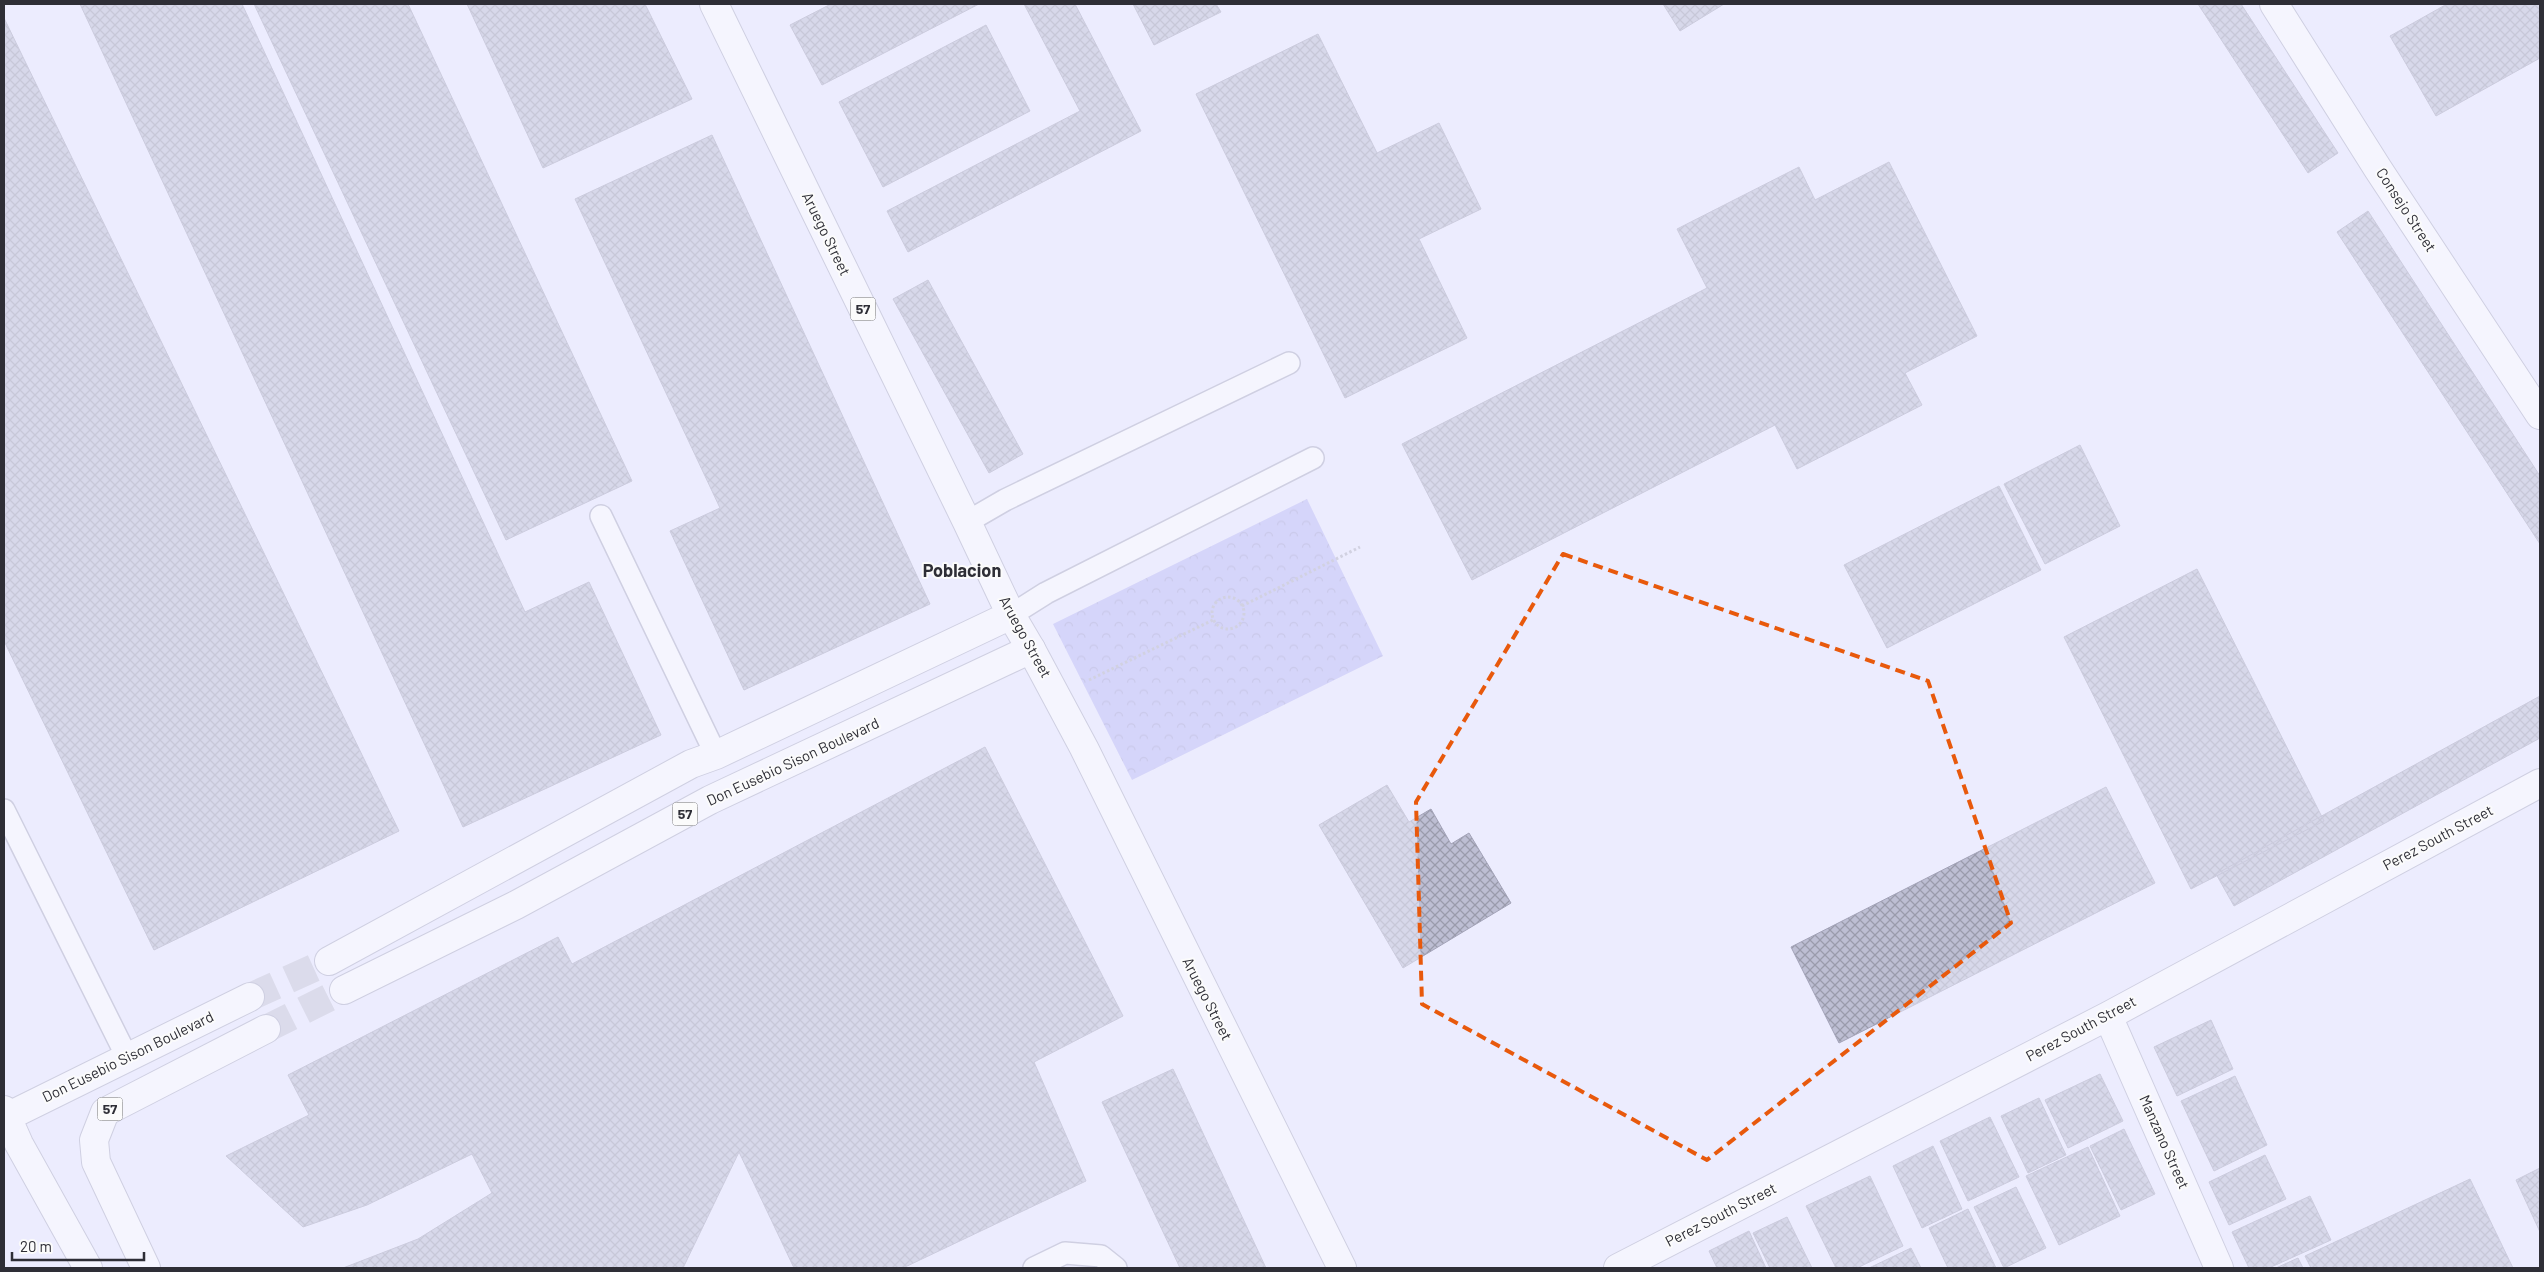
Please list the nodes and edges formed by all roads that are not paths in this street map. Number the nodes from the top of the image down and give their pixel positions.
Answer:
1 (714, 4) edge
2 (2274, 4) edge
3 (1288, 363) dead end
4 (2540, 414) edge
5 (1313, 458) dead end
6 (601, 516) dead end
7 (967, 522) junction
8 (1011, 615) junction
9 (1031, 649) junction
10 (716, 755) junction
11 (2540, 783) edge
12 (4, 810) edge
13 (329, 961) tunnel mouth
14 (344, 990) tunnel mouth
15 (250, 998) tunnel mouth
16 (2108, 1016) junction
17 (266, 1029) tunnel mouth
18 (127, 1057) junction
19 (5, 1114) edge
20 (88, 1268) edge
21 (146, 1268) edge
22 (1034, 1268) edge
23 (1116, 1268) edge
24 (1342, 1268) edge
25 (1618, 1268) edge
26 (2219, 1268) edge

1 - 7 main road, Aruego Street / 57
2 - 4 main road, Consejo Street
3 - 7 lane
5 - 8 lane
6 - 10 lane
7 - 8 main road, Aruego Street / 57
8 - 9 main road, Aruego Street / 57
8 - 10 main road
9 - 14 main road, Don Eusebio Sison Boulevard / 57
9 - 24 main road, Aruego Street
10 - 13 main road
11 - 16 main road, Perez South Street
12 - 18 lane
15 - 18 main road, Don Eusebio Sison Boulevard
16 - 25 main road, Perez South Street
16 - 26 main road, Manzano Street
17 - 21 main road, 57
18 - 19 main road, Don Eusebio Sison Boulevard
19 - 20 main road
22 - 23 lane

